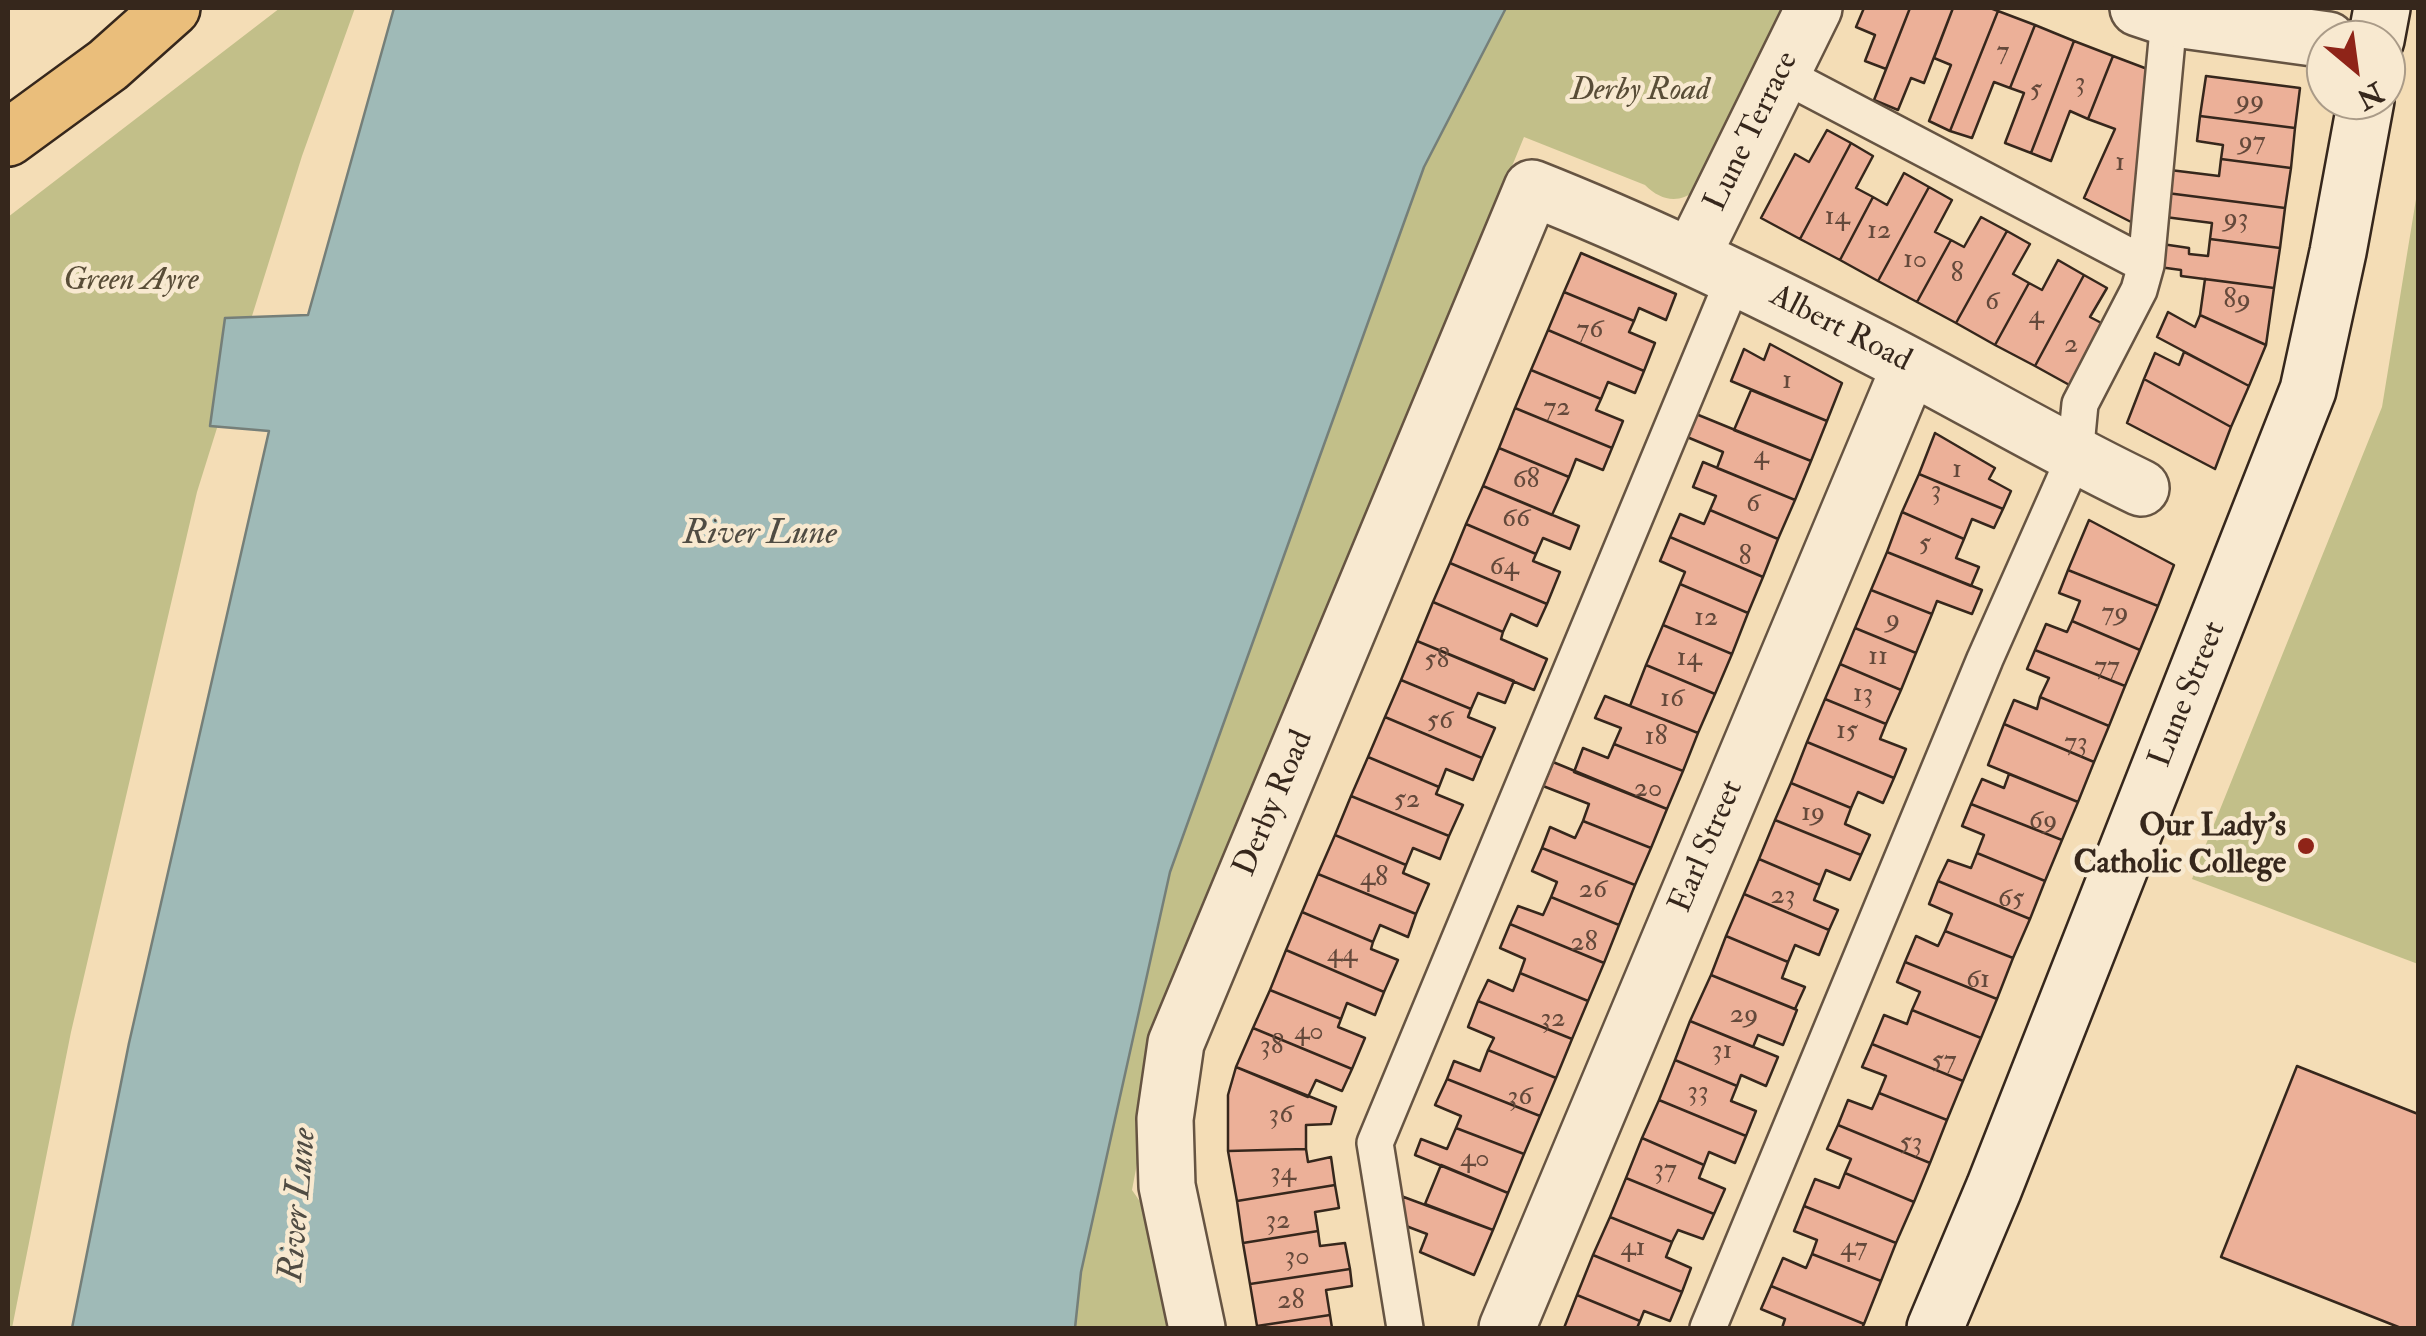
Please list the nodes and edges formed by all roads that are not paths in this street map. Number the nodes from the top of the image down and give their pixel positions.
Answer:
1 (172, 8) edge
2 (1814, 8) edge
3 (2158, 11) edge
4 (2306, 36) edge
5 (1782, 74) junction
6 (2362, 120) edge
7 (8, 138) edge
8 (1532, 188) joint
9 (2146, 265) junction
10 (1714, 266) junction
11 (1910, 366) junction
12 (2075, 456) junction
13 (2141, 488) dead end
14 (1197, 1328) edge
15 (1405, 1328) edge
16 (1507, 1328) edge
17 (1708, 1328) edge
18 (1935, 1328) edge

1 - 7 main road
2 - 5 street, Lune Terrace
3 - 4 street
3 - 9 lane
5 - 9 lane
5 - 10 street, Lune Terrace
6 - 18 street, Lune Street
8 - 10 street, Albert Road
8 - 14 street, Derby Road
9 - 12 lane
10 - 11 street, Albert Road
10 - 15 lane
11 - 12 street, Albert Road
11 - 16 street, Earl Street
12 - 13 street, Albert Road
12 - 17 lane

